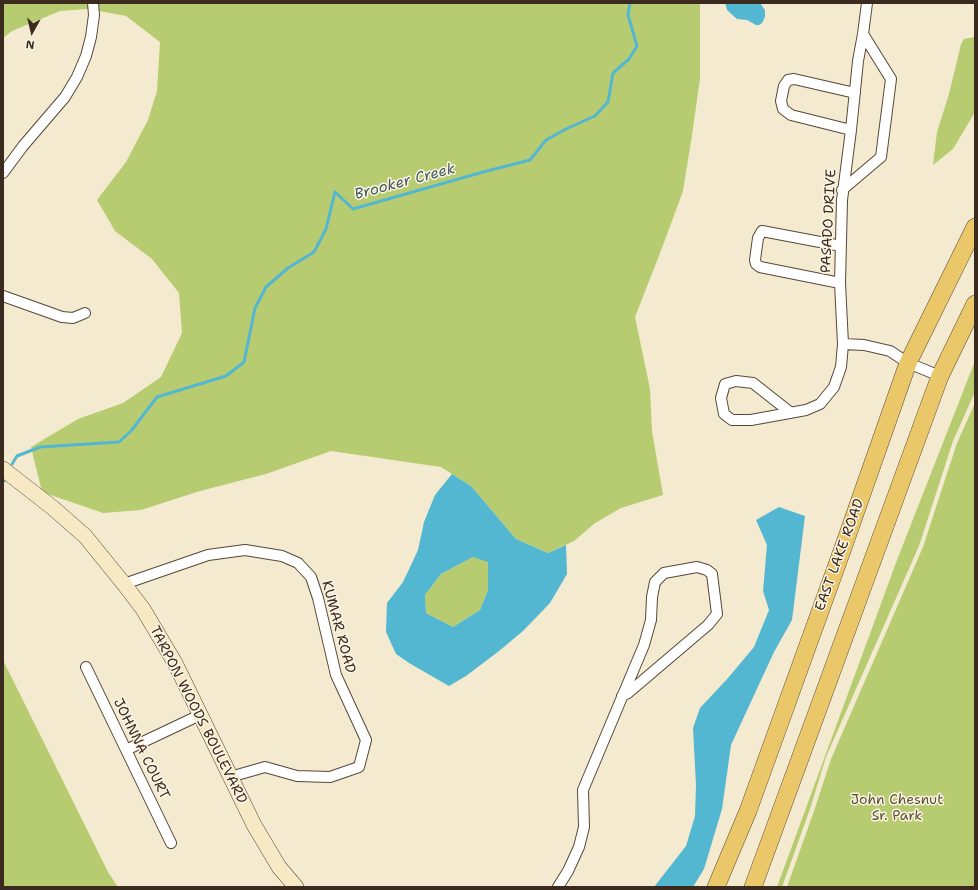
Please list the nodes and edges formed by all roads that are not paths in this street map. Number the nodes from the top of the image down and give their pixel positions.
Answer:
1 (93, 3) edge
2 (867, 3) edge
3 (863, 34) junction
4 (855, 93) junction
5 (851, 130) junction
6 (3, 173) edge
7 (842, 190) junction
8 (975, 227) edge
9 (841, 246) junction
10 (840, 283) junction
11 (3, 296) edge
12 (975, 304) edge
13 (84, 313) dead end
14 (843, 344) junction
15 (908, 363) junction
16 (940, 376) junction
17 (790, 413) junction
18 (3, 469) edge
19 (124, 584) junction
20 (86, 667) dead end
21 (622, 696) junction
22 (200, 715) junction
23 (126, 750) junction
24 (230, 777) junction
25 (171, 843) dead end
26 (296, 887) edge
27 (558, 887) edge
28 (716, 887) edge
29 (753, 887) edge

1 - 6 street
2 - 3 street, PASADO DRIVE
3 - 4 street, PASADO DRIVE
3 - 7 street
4 - 5 street, PASADO DRIVE
4 - 5 street
5 - 7 street, PASADO DRIVE
7 - 9 street, PASADO DRIVE
8 - 15 main road, EAST LAKE ROAD
9 - 10 street, PASADO DRIVE
9 - 10 street
10 - 14 street, PASADO DRIVE
11 - 13 street
12 - 16 main road
14 - 15 street
14 - 17 street, PASADO DRIVE
15 - 16 street
15 - 28 main road, EAST LAKE ROAD
16 - 29 main road
17 - 17 street, PASADO DRIVE
18 - 19 street, TARPON WOODS BOULEVARD
19 - 22 street, TARPON WOODS BOULEVARD
19 - 24 street, KUMAR ROAD
20 - 23 street, JOHNNA COURT
21 - 21 street
21 - 27 street
22 - 23 street
22 - 24 street, TARPON WOODS BOULEVARD
23 - 25 street, JOHNNA COURT
24 - 26 street, TARPON WOODS BOULEVARD

